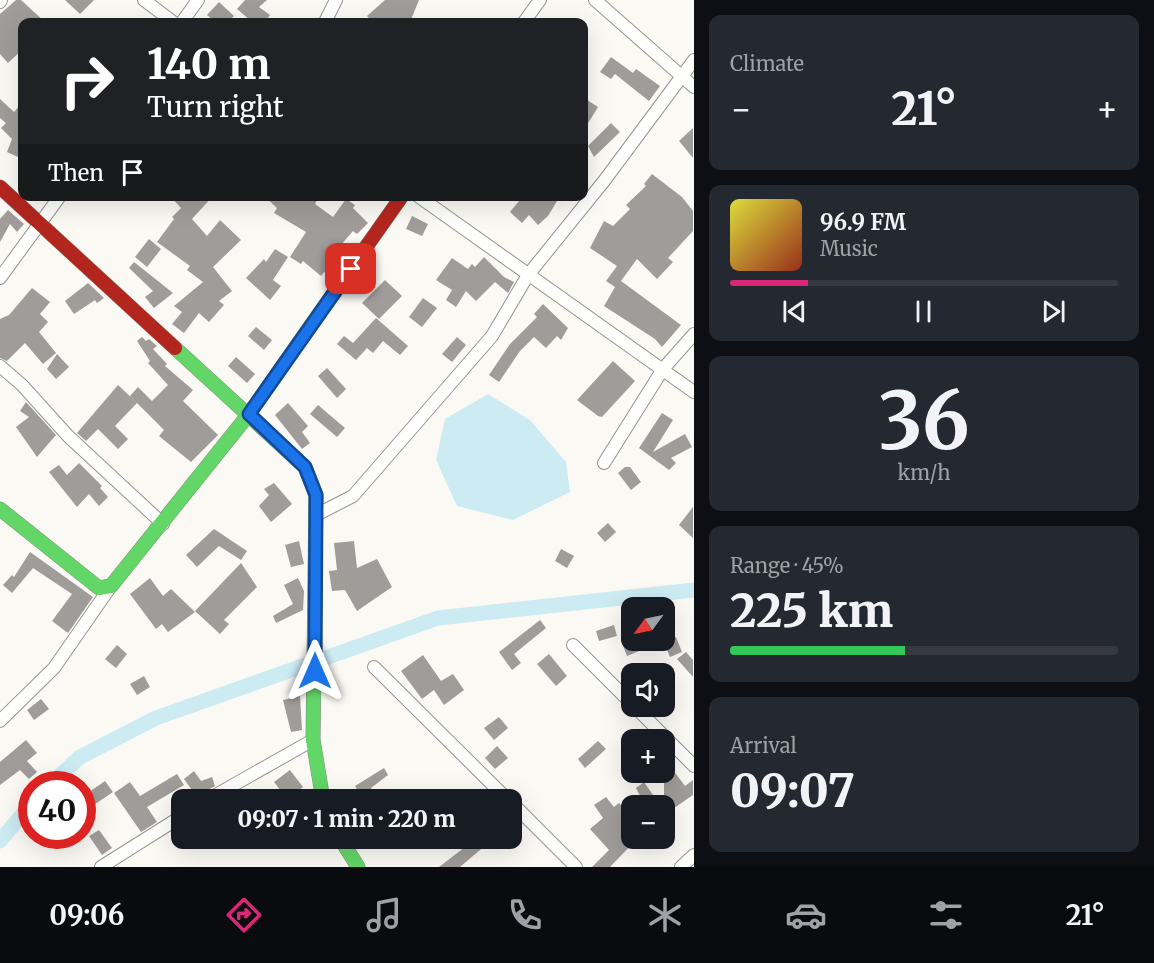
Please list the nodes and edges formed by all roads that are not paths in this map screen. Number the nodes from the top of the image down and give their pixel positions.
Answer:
1 (144, 0) edge
2 (198, 0) edge
3 (336, 0) edge
4 (540, 0) edge
5 (595, 0) edge
6 (167, 18) edge
7 (185, 18) edge
8 (328, 18) edge
9 (527, 18) edge
10 (693, 60) edge
11 (681, 75) junction
12 (693, 87) edge
13 (0, 187) edge
14 (57, 201) edge
15 (398, 201) edge
16 (425, 201) edge
17 (588, 201) edge
18 (588, 201) edge
19 (42, 223) junction
20 (528, 275) junction
21 (0, 278) edge
22 (693, 334) edge
23 (0, 366) edge
24 (663, 369) junction
25 (693, 392) edge
26 (249, 414) junction
27 (604, 463) dead end
28 (0, 509) edge
29 (316, 515) junction
30 (163, 524) junction
31 (111, 586) junction
32 (573, 645) dead end
33 (374, 667) dead end
34 (621, 693) edge
35 (645, 717) edge
36 (0, 721) edge
37 (313, 740) junction
38 (693, 766) edge
39 (226, 789) edge
40 (321, 789) edge
41 (497, 789) edge
42 (522, 813) edge
43 (171, 823) edge
44 (346, 849) edge
45 (693, 855) edge
46 (101, 867) edge
47 (357, 867) edge
48 (576, 867) edge
49 (681, 867) edge

1 - 6 street
2 - 7 street
3 - 8 street
4 - 9 street
5 - 11 street
10 - 11 street
11 - 12 street
11 - 18 street
13 - 19 street
14 - 19 street
15 - 26 street
16 - 20 street
17 - 20 street
19 - 21 street
19 - 26 street
20 - 24 street
20 - 29 street
22 - 24 street
23 - 30 street
24 - 25 street
24 - 27 street
26 - 29 street
26 - 30 street
28 - 31 street
29 - 37 street
30 - 31 street
31 - 36 street
32 - 34 street
33 - 41 street
35 - 38 street
37 - 39 street
37 - 40 street
42 - 48 street
43 - 46 street
44 - 47 street
45 - 49 street

